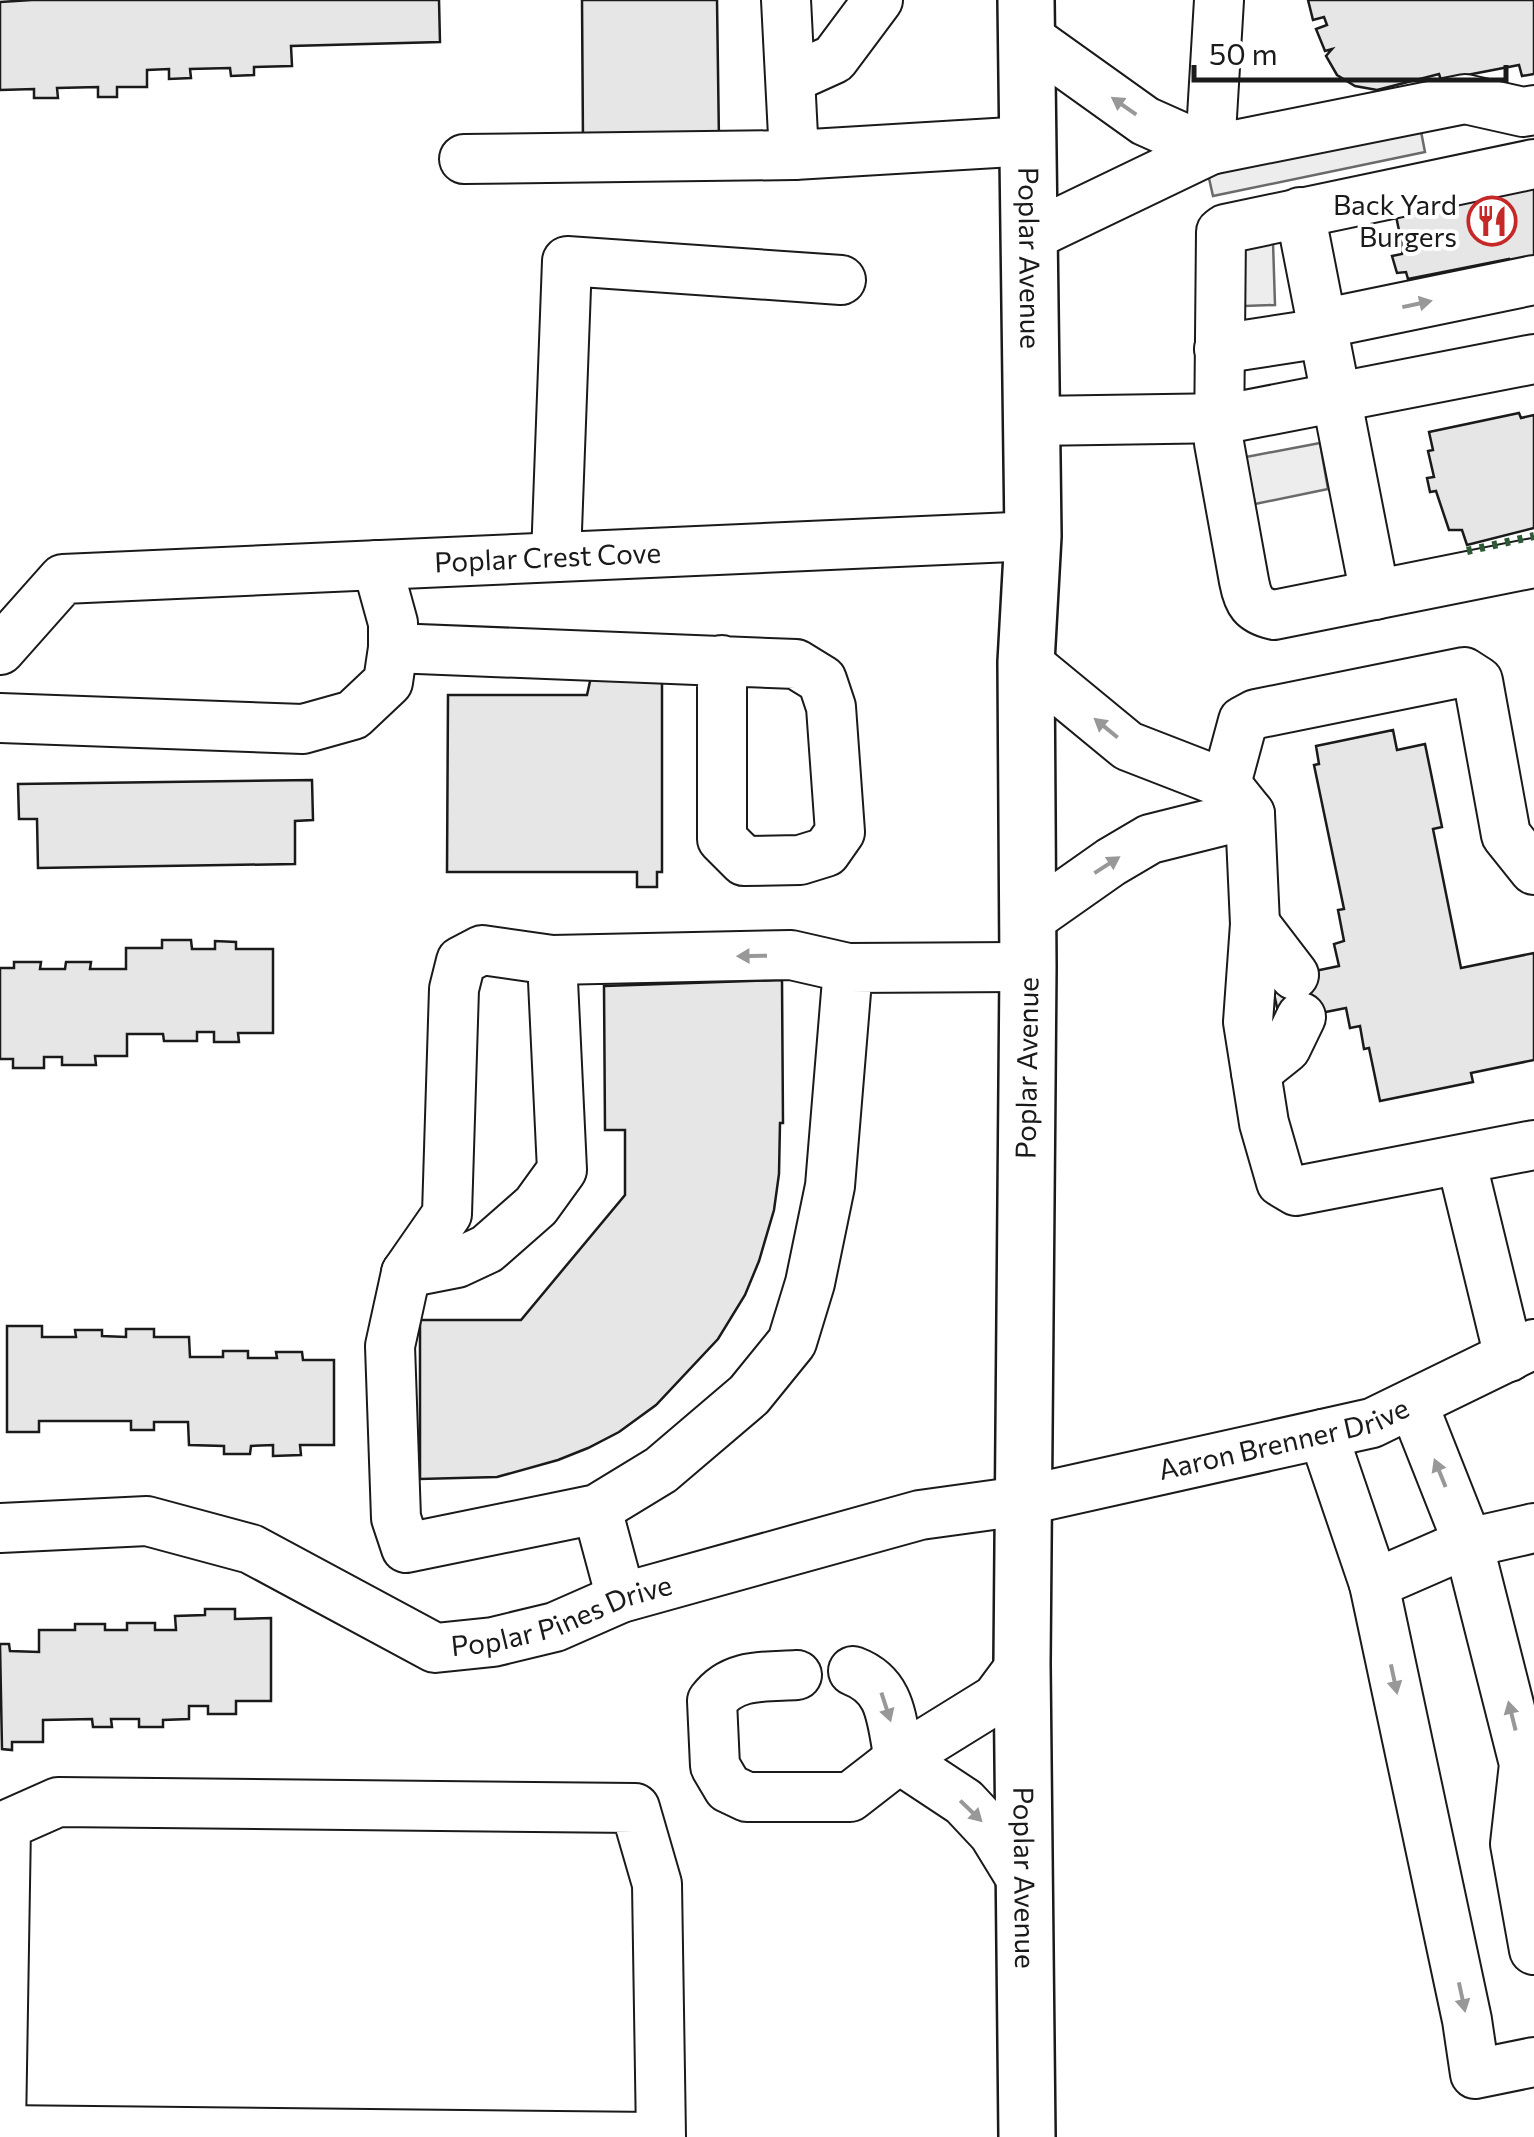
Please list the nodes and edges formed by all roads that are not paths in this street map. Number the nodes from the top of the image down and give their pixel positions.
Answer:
1 (786, 0) edge
2 (849, 0) edge
3 (878, 0) edge
4 (1220, 0) edge
5 (1026, 18) edge
6 (803, 73) junction
7 (1534, 110) edge
8 (1028, 142) junction
9 (1210, 150) junction
10 (794, 155) junction
11 (464, 160) dead end
12 (1534, 164) edge
13 (1300, 212) junction
14 (1029, 238) junction
15 (842, 280) dead end
16 (1534, 280) edge
17 (1322, 329) junction
18 (1219, 349) junction
19 (1534, 360) edge
20 (1334, 398) junction
21 (1218, 419) junction
22 (1032, 421) junction
23 (1034, 536) junction
24 (556, 557) junction
25 (1534, 563) edge
26 (377, 565) junction
27 (1375, 595) junction
28 (393, 648) junction
29 (0, 650) edge
30 (722, 660) dead end
31 (1026, 662) junction
32 (0, 718) edge
33 (1238, 799) junction
34 (1534, 870) edge
35 (1255, 924) junction
36 (1027, 944) junction
37 (552, 960) junction
38 (848, 968) junction
39 (1256, 1072) junction
40 (1534, 1146) edge
41 (1461, 1160) junction
42 (406, 1273) junction
43 (1521, 1351) edge
44 (1413, 1404) junction
45 (1322, 1434) junction
46 (1022, 1500) junction
47 (597, 1509) junction
48 (0, 1528) edge
49 (1534, 1528) edge
50 (1468, 1542) junction
51 (1374, 1584) junction
52 (621, 1598) junction
53 (1022, 1664) junction
54 (853, 1671) dead end
55 (797, 1675) dead end
56 (899, 1758) junction
57 (1023, 1882) junction
58 (1534, 1950) edge
59 (1534, 2062) edge
60 (1, 2130) edge
61 (659, 2137) edge
62 (1027, 2137) edge

1 - 6 street
2 - 6 street
3 - 6 street
4 - 9 street
5 - 8 main road, Poplar Avenue
9 -> 5 street
6 - 10 street
7 - 9 street
8 - 10 street
8 - 14 main road, Poplar Avenue
9 - 14 street
10 - 11 street
12 - 13 street
13 - 17 street
13 - 18 street
14 - 22 main road, Poplar Avenue
15 - 24 street
17 -> 16 street
17 - 18 street
17 - 20 street
18 - 21 street
19 - 20 street
20 - 21 street
20 - 27 street
21 - 22 street
21 - 27 street
22 - 23 main road, Poplar Avenue
23 - 24 street, Poplar Crest Cove
23 - 31 main road, Poplar Avenue
24 - 26 street, Poplar Crest Cove
25 - 27 street
26 - 28 street
26 - 29 street, Poplar Crest Cove
28 - 30 street
28 - 32 street
33 -> 31 street
31 - 36 main road, Poplar Avenue
33 - 34 street
33 - 35 street
36 -> 33 street
35 - 39 street
35 - 39 street
36 - 38 street
36 - 46 main road, Poplar Avenue
38 -> 37 street
37 - 42 street
37 - 42 street
38 - 47 street
39 - 41 street
40 - 41 street
41 - 43 street
42 - 47 street
43 - 44 street, Aaron Brenner Drive
44 - 45 street, Aaron Brenner Drive
50 -> 44 street
45 - 46 street, Aaron Brenner Drive
45 - 51 street
46 - 52 street, Poplar Pines Drive
46 - 53 main road, Poplar Avenue
47 - 52 street
48 - 52 street, Poplar Pines Drive
49 - 50 street
50 - 51 street
58 -> 50 street
51 -> 59 street
53 - 56 street
53 - 57 main road, Poplar Avenue
54 -> 56 street
55 - 56 street
56 -> 57 street
57 - 62 main road, Poplar Avenue
60 - 61 street
60 - 61 street

